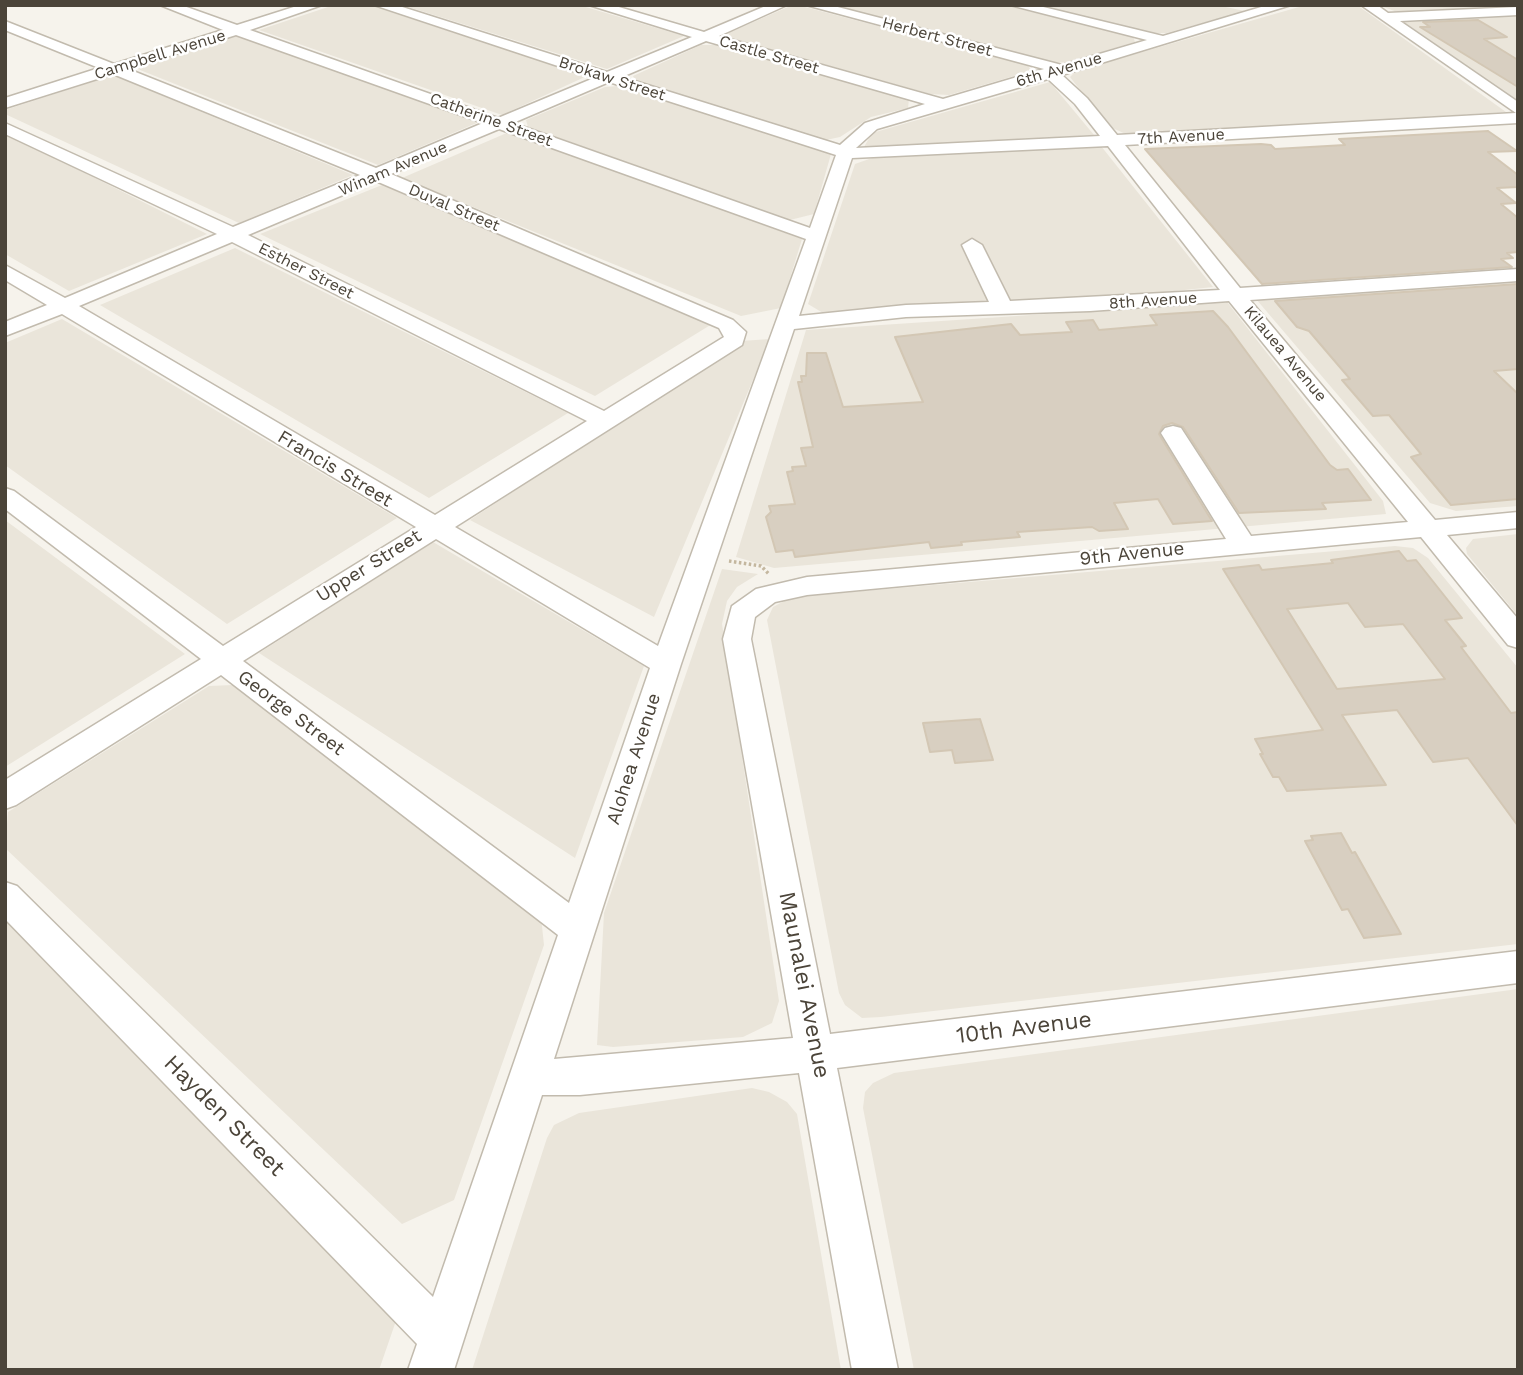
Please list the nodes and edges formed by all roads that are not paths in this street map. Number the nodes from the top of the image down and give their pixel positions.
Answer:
1 (167, 5) edge
2 (315, 5) edge
3 (381, 5) edge
4 (596, 5) edge
5 (780, 5) edge
6 (813, 5) edge
7 (1017, 5) edge
8 (1224, 5) edge
9 (1284, 5) edge
10 (1368, 5) edge
11 (1518, 11) edge
12 (1258, 13) junction
13 (1386, 17) junction
14 (5, 25) edge
15 (237, 30) junction
16 (705, 37) junction
17 (1162, 40) junction
18 (114, 69) junction
19 (1055, 71) junction
20 (608, 78) junction
21 (5, 103) edge
22 (941, 104) junction
23 (1518, 109) edge
24 (1518, 118) edge
25 (501, 123) junction
26 (5, 128) edge
27 (1110, 141) junction
28 (844, 152) junction
29 (377, 175) junction
30 (234, 235) junction
31 (814, 236) junction
32 (972, 245) dead end
33 (5, 271) edge
34 (1518, 275) edge
35 (1235, 295) junction
36 (64, 306) junction
37 (1002, 307) junction
38 (788, 323) junction
39 (5, 330) edge
40 (734, 340) joint
41 (603, 420) junction
42 (1173, 433) dead end
43 (5, 496) edge
44 (1518, 520) edge
45 (432, 527) junction
46 (1429, 527) junction
47 (1242, 543) junction
48 (750, 604) joint
49 (1518, 638) edge
50 (220, 660) junction
51 (666, 664) junction
52 (5, 796) edge
53 (5, 896) edge
54 (577, 929) junction
55 (1518, 967) edge
56 (817, 1053) junction
57 (530, 1077) junction
58 (437, 1353) edge
59 (875, 1370) edge

1 - 15 street, Catherine Street
2 - 15 street, Campbell Avenue
3 - 20 street, Brokaw Street
4 - 16 street, Castle Street
5 - 16 street, Winam Avenue
6 - 19 street, Herbert Street
7 - 17 street
8 - 12 street
9 - 12 street, 6th Avenue
10 - 13 street
11 - 13 street
12 - 17 street, 6th Avenue
13 - 23 street
14 - 18 street, Duval Street
15 - 18 street, Campbell Avenue
15 - 25 street, Catherine Street
16 - 20 street, Winam Avenue
16 - 22 street, Castle Street
17 - 19 street, 6th Avenue
18 - 21 street, Campbell Avenue
18 - 29 street, Duval Street
19 - 22 street, 6th Avenue
19 - 27 street, Kilauea Avenue
20 - 25 street, Winam Avenue
20 - 28 street, Brokaw Street
22 - 28 street, 6th Avenue
24 - 27 street, 7th Avenue
25 - 29 street, Winam Avenue
25 - 31 street, Catherine Street
26 - 30 street, Esther Street
27 - 28 street, 7th Avenue
27 - 35 street, Kilauea Avenue
28 - 31 street, Alohea Avenue
29 - 30 street, Winam Avenue
29 - 40 street, Duval Street
30 - 36 street, Winam Avenue
30 - 41 street, Esther Street
31 - 38 street, Alohea Avenue
32 - 37 street
33 - 36 street, Francis Street
34 - 35 street, 8th Avenue
35 - 37 street, 8th Avenue
35 - 46 street, Kilauea Avenue
36 - 39 street, Winam Avenue
36 - 45 street, Francis Street
37 - 38 street, 8th Avenue
38 - 51 street, Alohea Avenue
40 - 41 street, Upper Street
41 - 45 street, Upper Street
42 - 47 street
43 - 50 street, George Street
44 - 46 street, 9th Avenue
45 - 50 street, Upper Street
45 - 51 street, Francis Street
46 - 47 street, 9th Avenue
46 - 49 street, Kilauea Avenue
47 - 48 street, 9th Avenue
48 - 56 street, Maunalei Avenue
50 - 52 street, Upper Street
50 - 54 street, George Street
51 - 54 street, Alohea Avenue
53 - 58 street, Hayden Street
54 - 57 street, Alohea Avenue
55 - 56 street, 10th Avenue
56 - 57 street, 10th Avenue
56 - 59 street, Maunalei Avenue
57 - 58 street, Alohea Avenue

